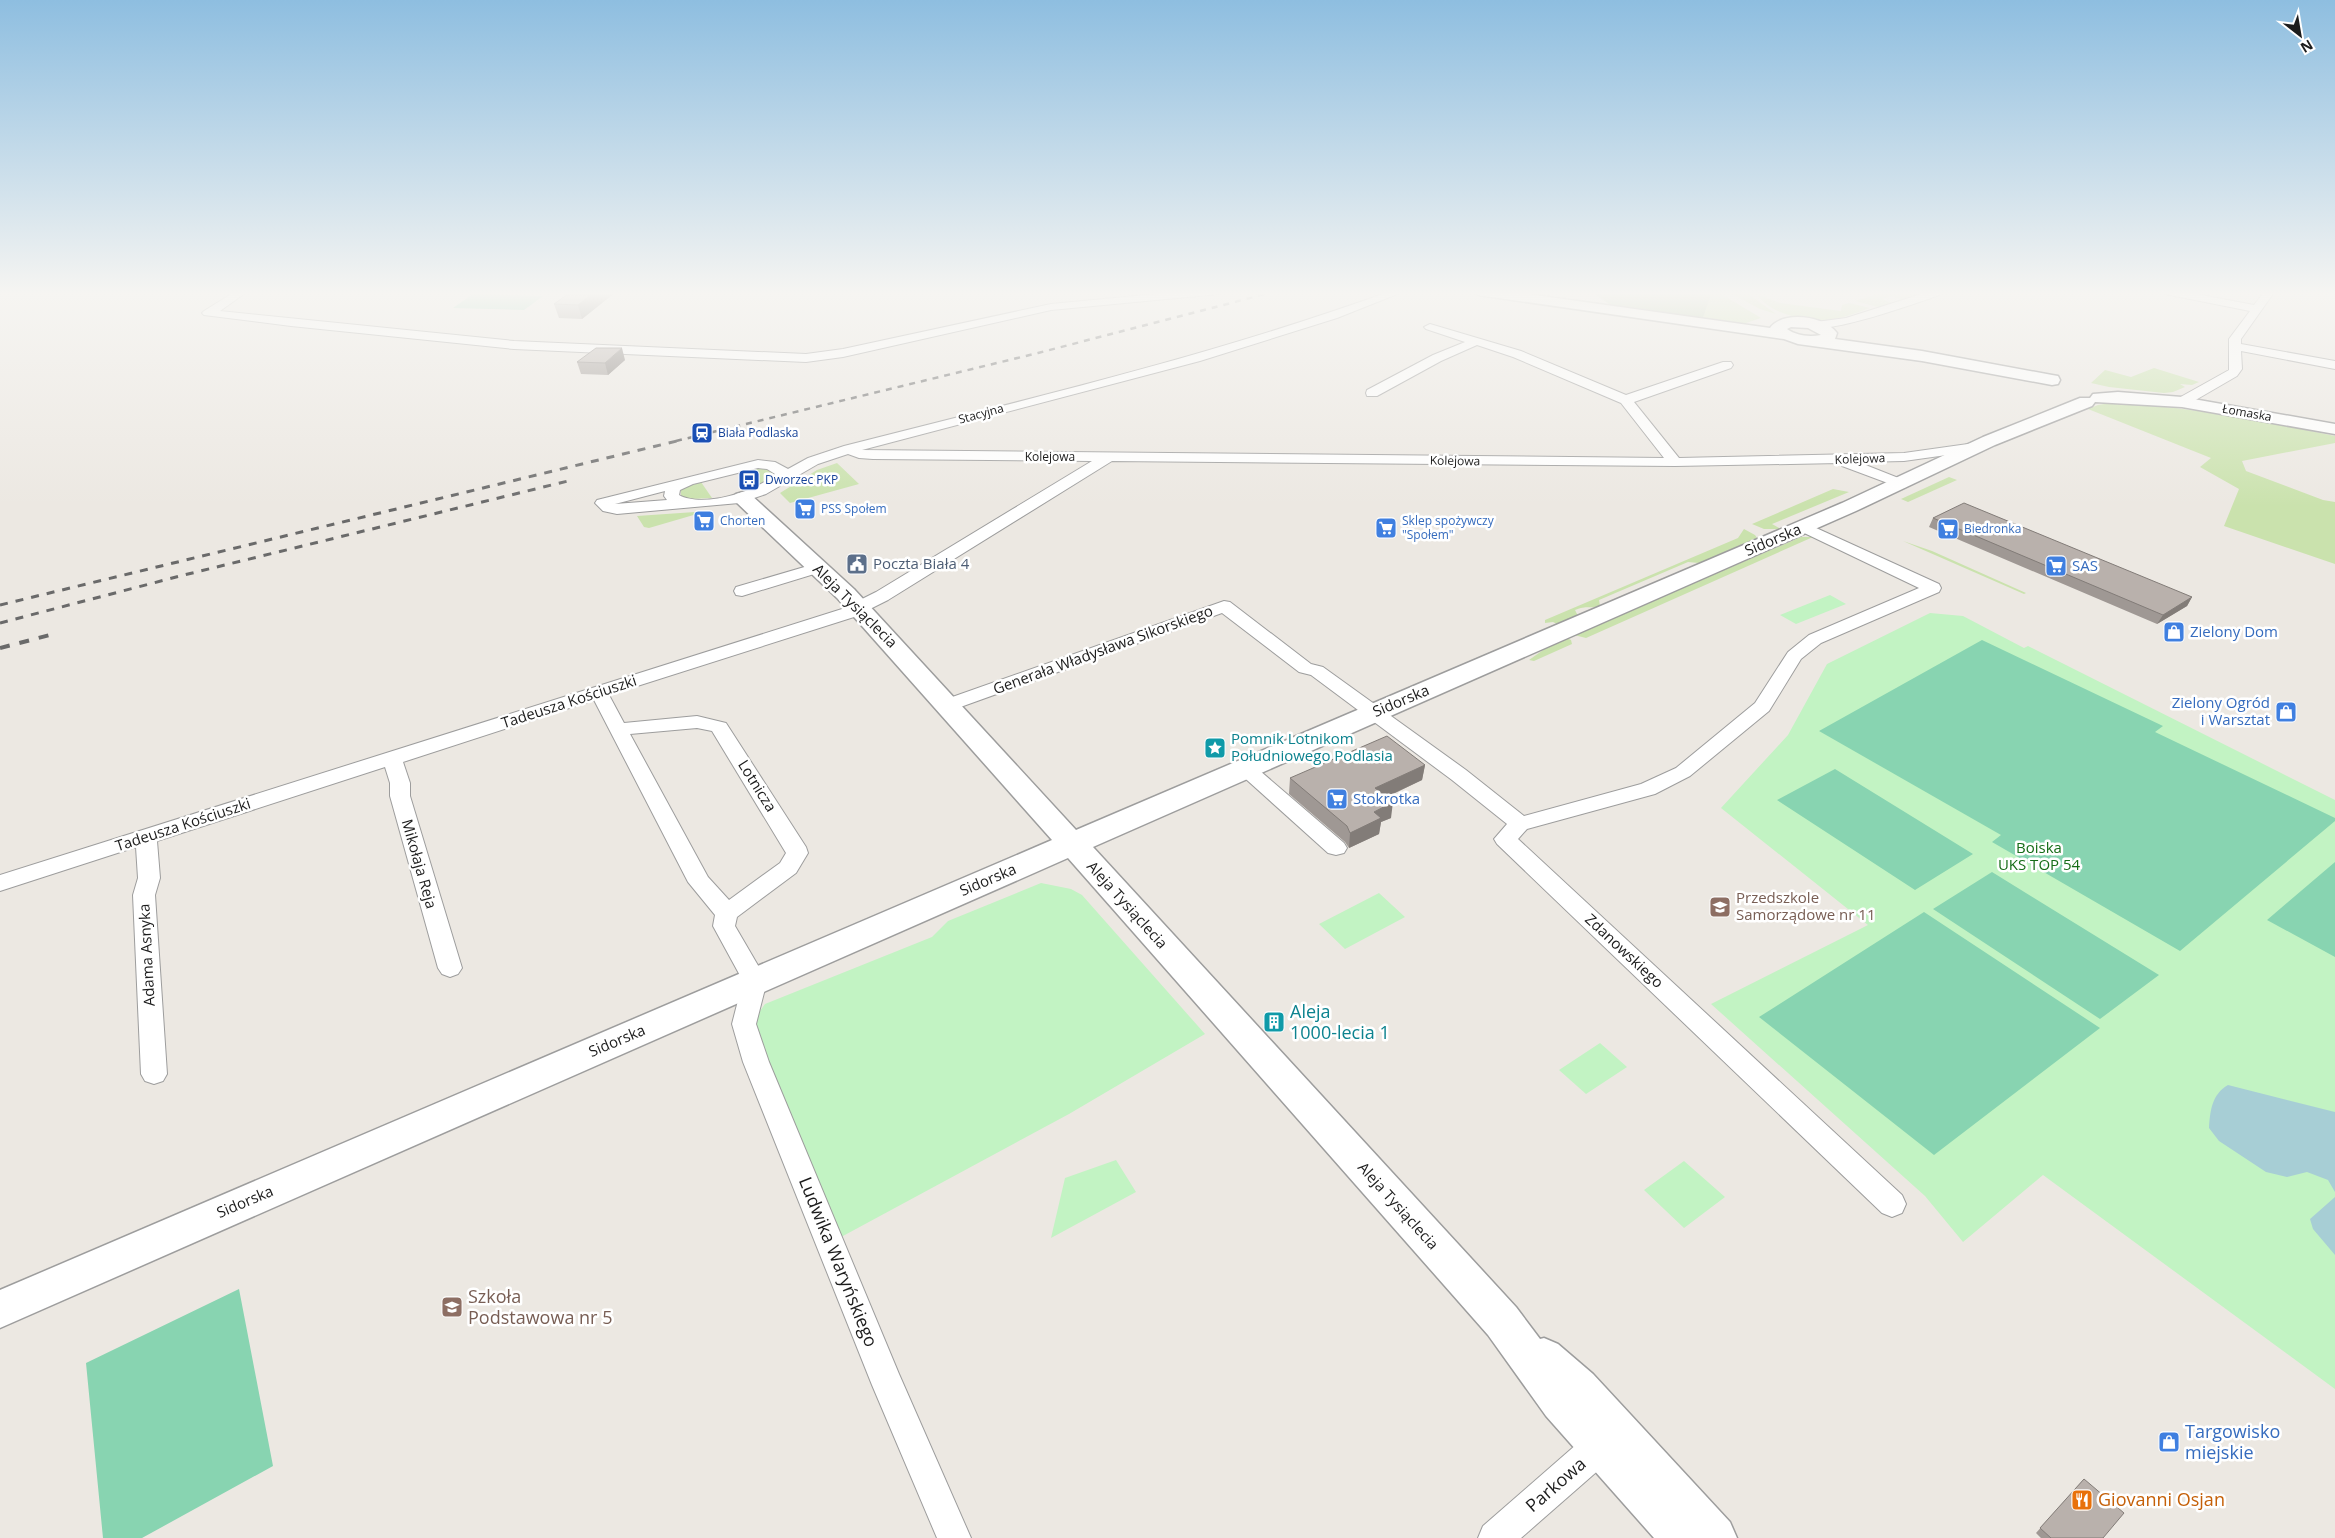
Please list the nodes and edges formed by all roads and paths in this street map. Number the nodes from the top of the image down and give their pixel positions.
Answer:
1 (1182, 363) edge
2 (1428, 363) edge
3 (1538, 363) edge
4 (1954, 363) edge
5 (2236, 363) edge
6 (1728, 365) dead end
7 (2054, 392) junction
8 (1372, 393) dead end
9 (2090, 395) joint
10 (1626, 400) junction
11 (2182, 402) junction
12 (2335, 429) edge
13 (1975, 447) junction
14 (849, 449) junction
15 (1109, 457) junction
16 (1883, 458) junction
17 (1830, 460) junction
18 (1675, 462) junction
19 (762, 464) junction
20 (1908, 480) junction
21 (688, 481) junction
22 (773, 483) junction
23 (744, 498) junction
24 (692, 503) junction
25 (1803, 527) junction
26 (818, 568) junction
27 (742, 591) dead end
28 (859, 608) junction
29 (599, 693) junction
30 (948, 705) junction
31 (1374, 713) junction
32 (618, 729) junction
33 (392, 759) junction
34 (1245, 768) junction
35 (1520, 824) junction
36 (146, 837) junction
37 (1072, 843) junction
38 (1336, 848) dead end
39 (0, 883) edge
40 (727, 913) junction
41 (450, 968) dead end
42 (755, 981) junction
43 (154, 1074) dead end
44 (1892, 1204) dead end
45 (0, 1309) edge
46 (1609, 1438) junction
47 (954, 1538) edge
48 (1495, 1538) edge
49 (1684, 1538) edge
50 (1714, 1538) edge

1 - 14 street, Stacyjna
2 - 8 street
3 - 10 street
4 - 7 street
5 - 11 street
6 - 10 street
7 - 9 street, Kolejowa
7 - 13 street, Kolejowa
9 - 11 street, Łomaska
10 - 18 street
11 - 12 street, Łomaska
13 - 16 street, Kolejowa
13 - 20 street, Sidorska
14 - 15 street, Kolejowa
14 - 19 street, Stacyjna
14 - 22 street, Stacyjna
15 - 18 street, Kolejowa
15 - 28 street, Tadeusza Kościuszki
16 - 17 street, Kolejowa
16 - 20 street
17 - 18 street, Kolejowa
17 - 20 street
19 - 21 street, Stacyjna
19 - 22 street
20 - 25 street, Sidorska
21 - 24 street
21 - 24 street
22 - 23 street, Stacyjna
23 - 24 street
23 - 26 street, Aleja Tysiąclecia
25 - 31 street, Sidorska
25 - 35 street
26 - 27 street
26 - 28 street, Aleja Tysiąclecia
28 - 29 street, Tadeusza Kościuszki
28 - 30 street, Aleja Tysiąclecia
29 - 32 street
29 - 33 street, Tadeusza Kościuszki
30 - 31 street, Generała Władysława Sikorskiego
30 - 37 street, Aleja Tysiąclecia
31 - 34 street, Sidorska
31 - 35 street
32 - 40 street
32 - 40 street, Lotnicza
33 - 36 street, Tadeusza Kościuszki
33 - 41 street, Mikołaja Reja
34 - 37 street, Sidorska
34 - 38 street
35 - 44 street, Zdanowskiego
36 - 39 street, Tadeusza Kościuszki
36 - 43 street, Adama Asnyka
37 - 42 street, Sidorska
37 - 46 street, Aleja Tysiąclecia
40 - 42 street
42 - 45 street, Sidorska
42 - 47 street, Ludwika Waryńskiego
46 - 48 street, Parkowa
46 - 49 street, Aleja Tysiąclecia
46 - 50 street, Aleja Tysiąclecia

